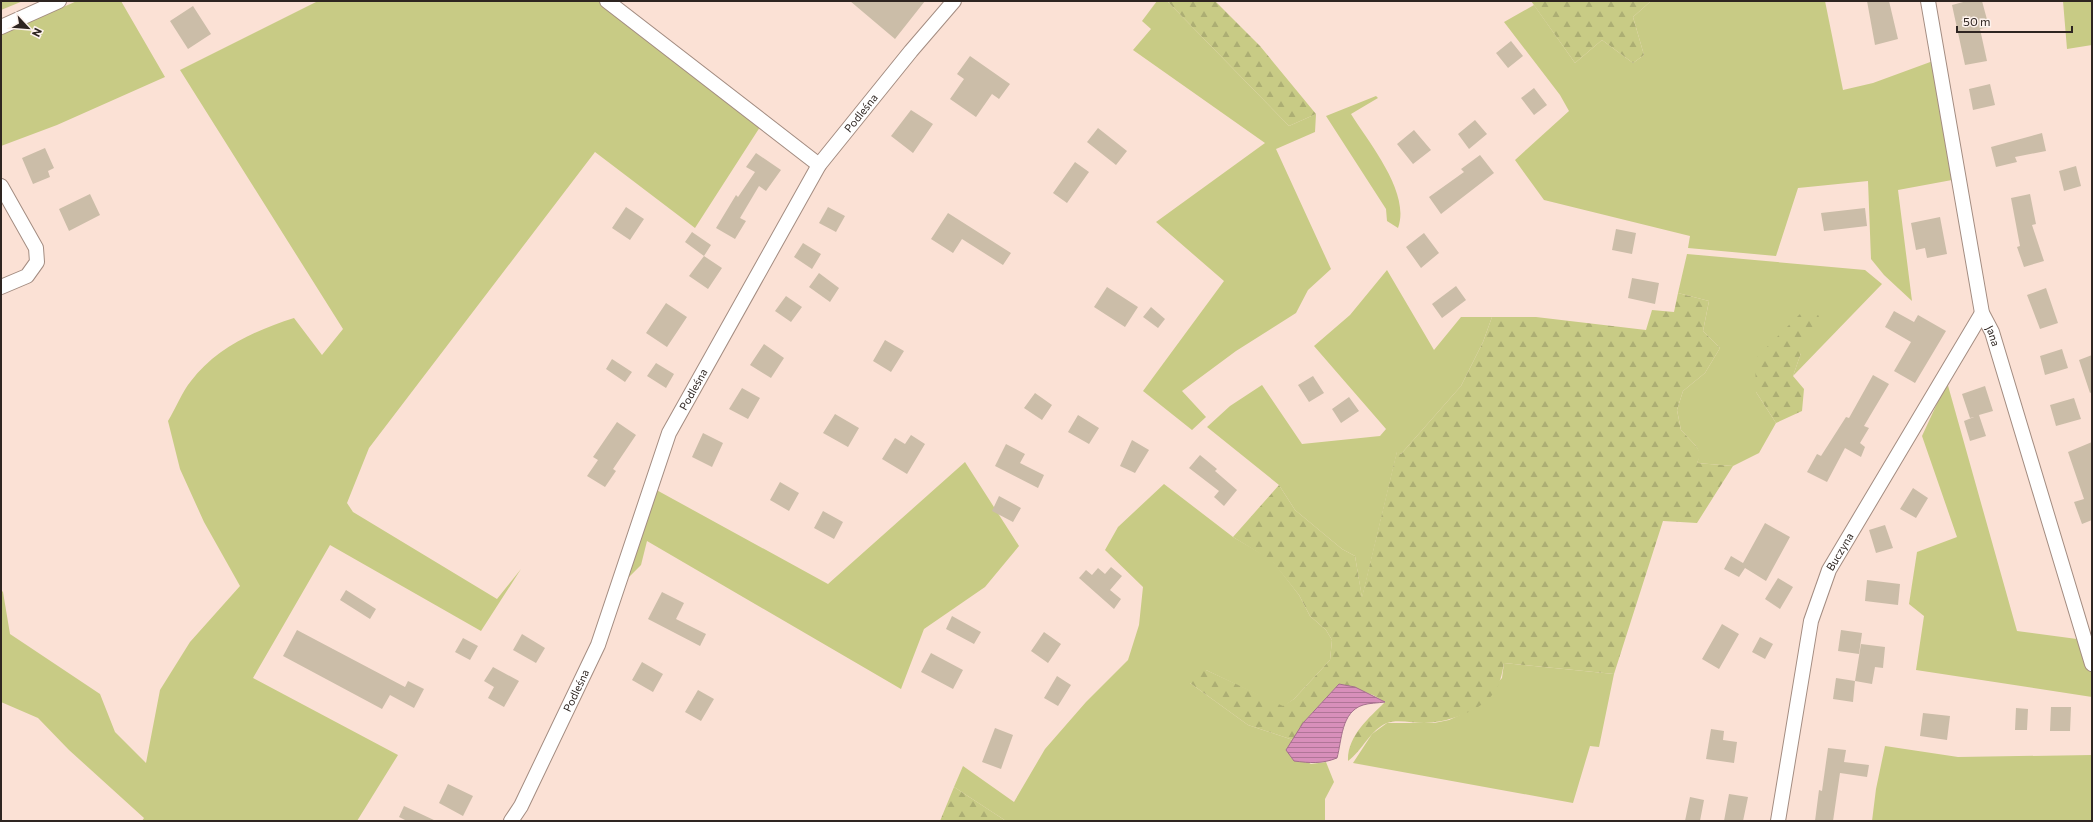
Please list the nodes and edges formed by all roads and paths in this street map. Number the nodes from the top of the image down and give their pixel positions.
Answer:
1 (59, 1) edge
2 (607, 1) edge
3 (954, 1) edge
4 (1928, 1) edge
5 (1, 27) edge
6 (819, 165) junction
7 (1, 186) edge
8 (1, 287) edge
9 (1982, 314) junction
10 (2092, 664) edge
11 (511, 821) edge
12 (1778, 821) edge

1 - 5 street
2 - 6 street
3 - 6 street, Podleśna
4 - 9 street, Jana
6 - 11 street, Podleśna
7 - 8 street
9 - 10 street, Jana
9 - 12 street, Buczyna

